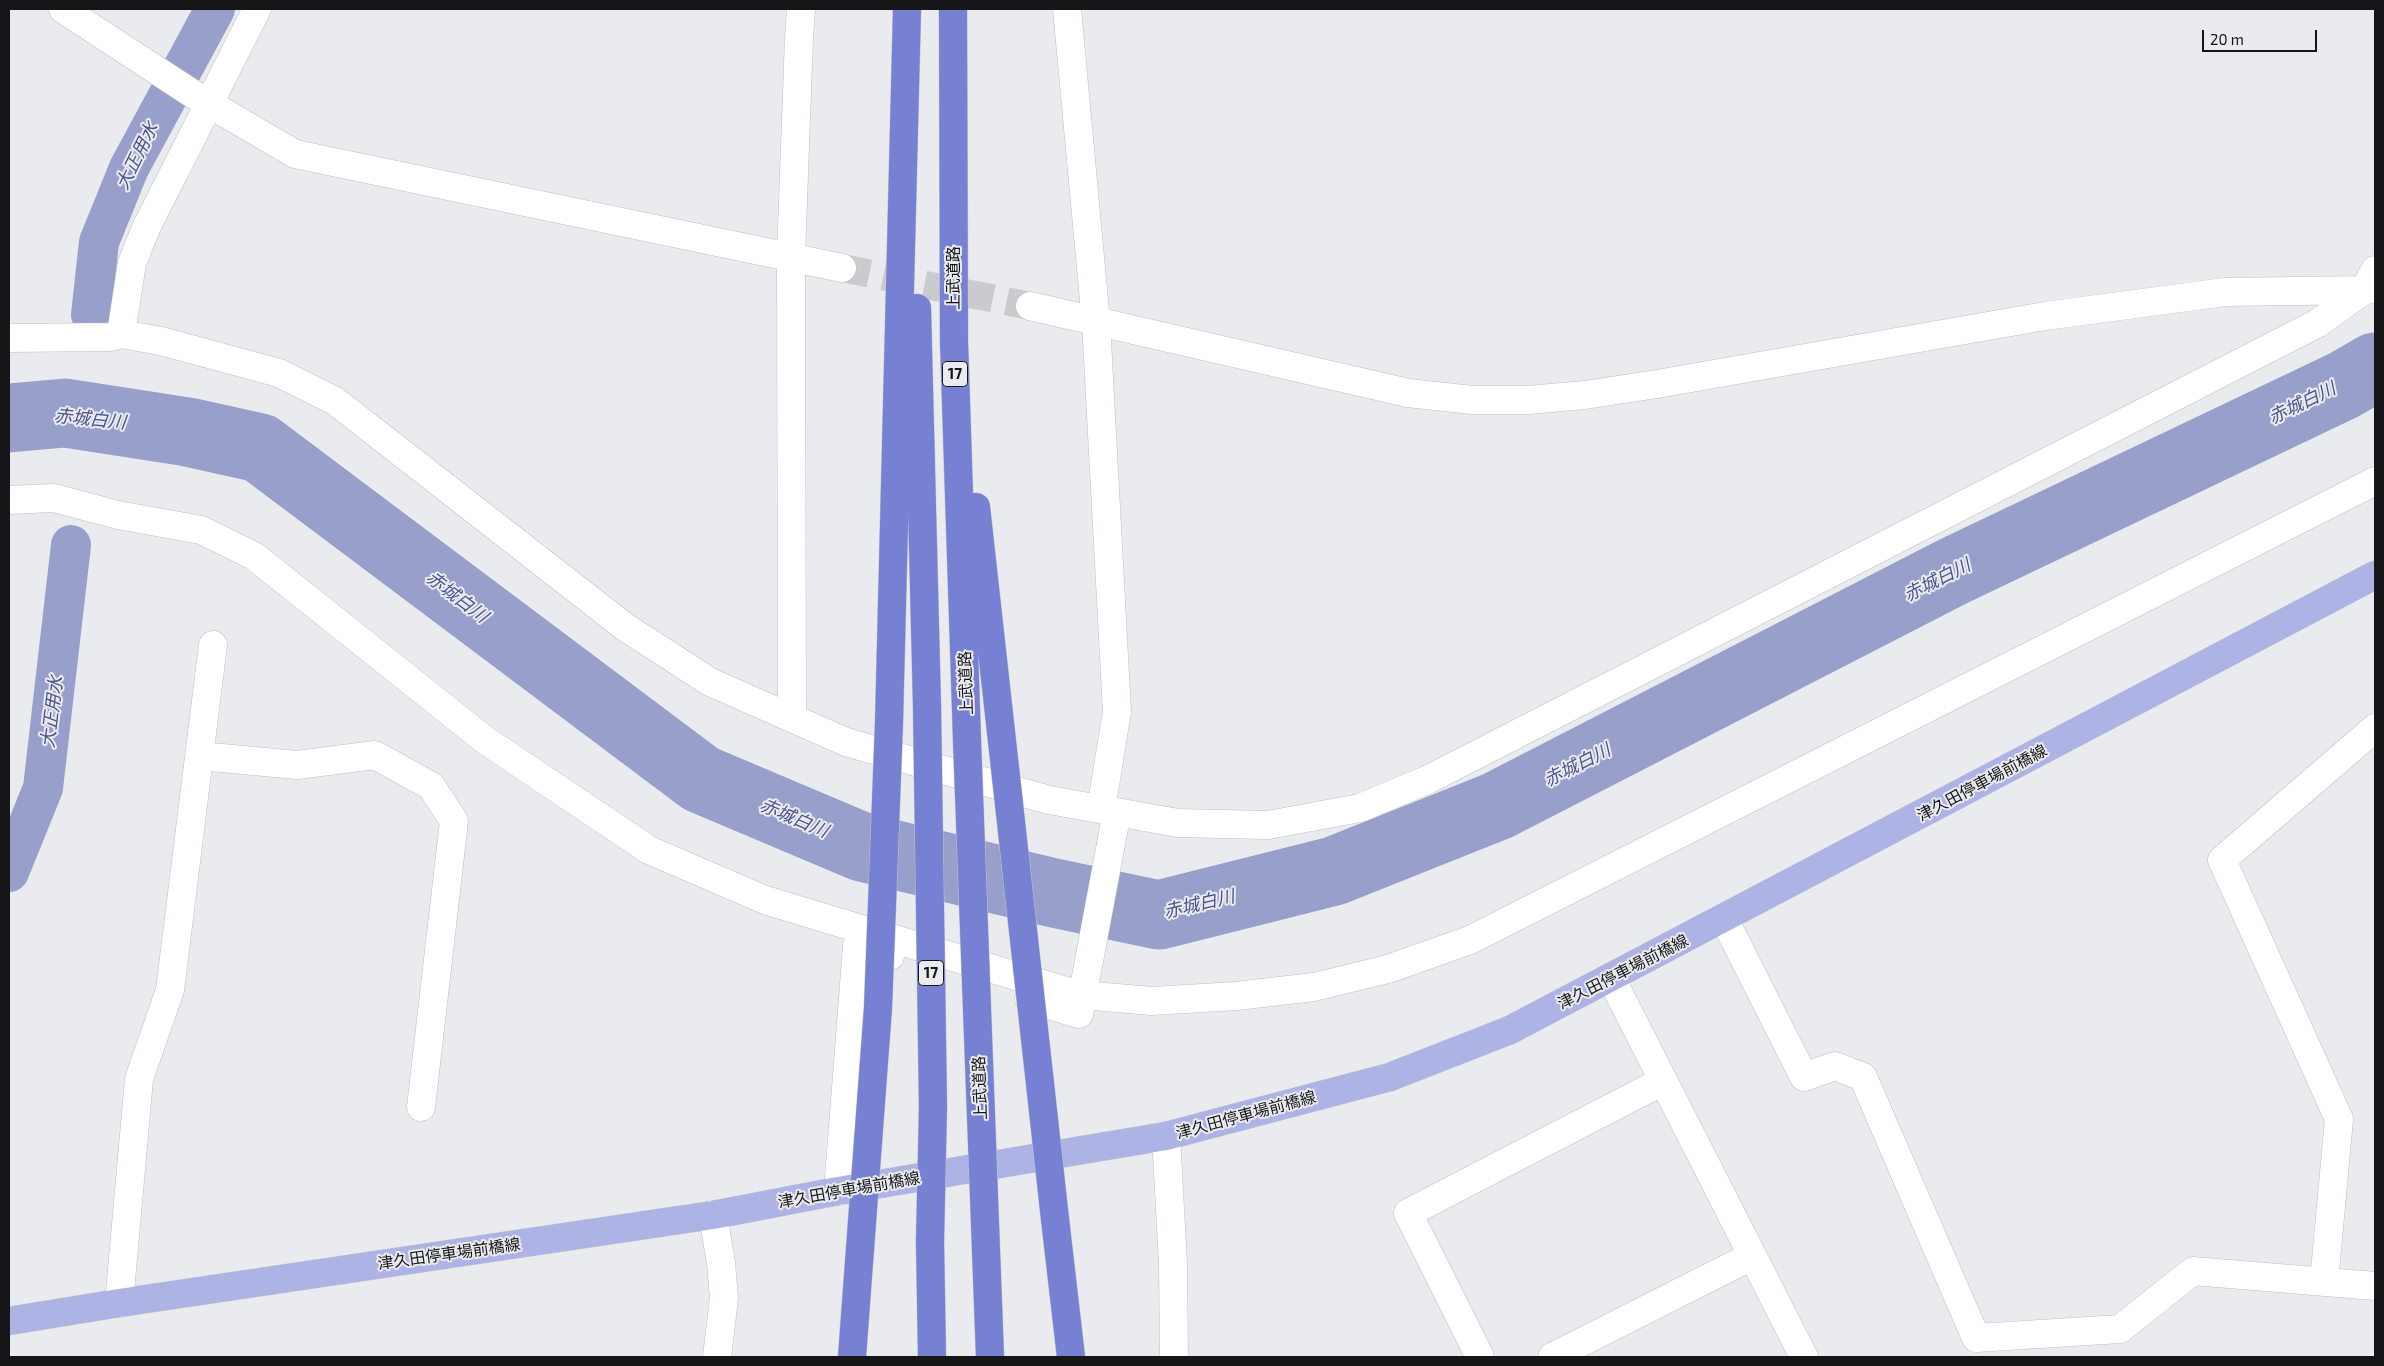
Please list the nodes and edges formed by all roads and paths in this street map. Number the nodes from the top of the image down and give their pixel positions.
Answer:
1 (63, 9) edge
2 (257, 9) edge
3 (802, 9) edge
4 (908, 9) edge
5 (953, 9) edge
6 (1067, 9) edge
7 (201, 100) junction
8 (791, 256) junction
9 (842, 268) tunnel mouth
10 (2371, 283) edge
11 (1030, 306) tunnel mouth
12 (1096, 322) junction
13 (121, 334) junction
14 (9, 338) edge
15 (954, 342) junction
16 (2375, 481) edge
17 (9, 500) edge
18 (2375, 575) edge
19 (213, 645) dead end
20 (792, 717) junction
21 (2375, 728) edge
22 (200, 756) junction
23 (1110, 817) junction
24 (1724, 919) junction
25 (1611, 978) junction
26 (1083, 989) junction
27 (1663, 1082) junction
28 (421, 1106) dead end
29 (1166, 1136) junction
30 (838, 1191) junction
31 (713, 1215) junction
32 (1752, 1256) junction
33 (2324, 1282) junction
34 (2375, 1286) edge
35 (119, 1303) junction
36 (9, 1321) edge
37 (717, 1357) edge
38 (852, 1357) edge
39 (932, 1357) edge
40 (990, 1357) edge
41 (1071, 1357) edge
42 (1174, 1357) edge
43 (1480, 1357) edge
44 (1552, 1357) edge
45 (1804, 1357) edge

1 - 7 street
2 - 7 street
3 - 8 street
4 - 38 highway, 17, bridge
4 - 39 highway, 17, bridge
5 - 15 highway, 上武道路 / 17
6 - 12 street
7 - 8 street
7 - 13 street
8 - 9 street
8 - 20 street
10 - 12 street
10 - 23 street
11 - 12 street
12 - 23 street
13 - 14 street
13 - 20 street
15 - 40 highway, 上武道路 / 17, bridge
15 - 41 highway, 17, bridge
16 - 26 street
17 - 26 street
18 - 24 main road, 津久田停車場前橋線
19 - 22 street
20 - 23 street
21 - 33 street
22 - 28 street
22 - 35 street
23 - 26 street
24 - 25 main road, 津久田停車場前橋線
24 - 33 street
25 - 27 street
25 - 29 main road, 津久田停車場前橋線
26 - 30 street
27 - 32 street
27 - 43 street
29 - 30 main road, 津久田停車場前橋線
29 - 42 street
30 - 31 main road, 津久田停車場前橋線
31 - 35 main road, 津久田停車場前橋線
31 - 37 street
32 - 44 street
32 - 45 street
33 - 34 street
35 - 36 main road, 津久田停車場前橋線

